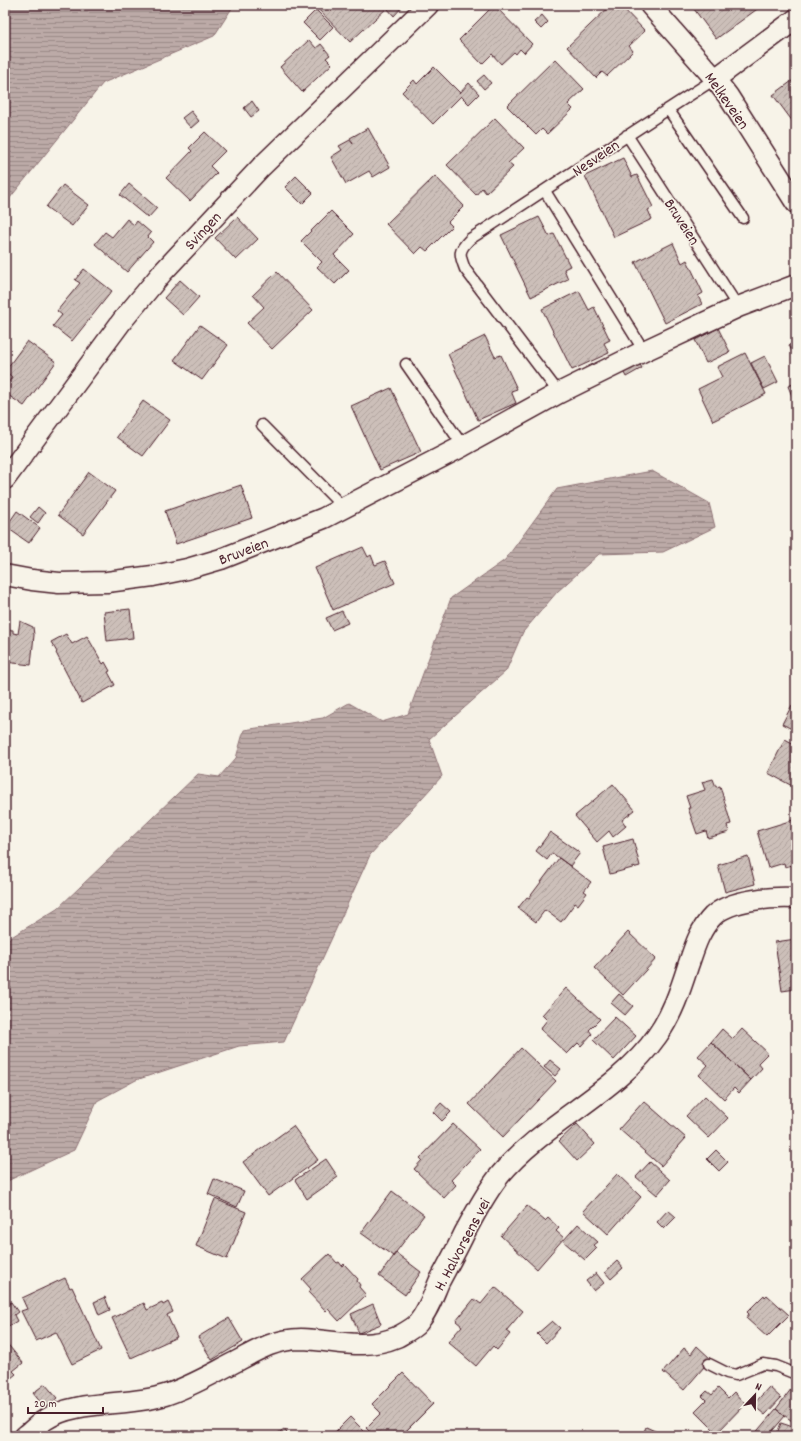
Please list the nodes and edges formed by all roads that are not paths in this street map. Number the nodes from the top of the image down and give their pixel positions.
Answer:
1 (428, 5) edge
2 (650, 5) edge
3 (796, 19) edge
4 (715, 79) junction
5 (668, 109) junction
6 (627, 135) junction
7 (545, 191) junction
8 (796, 203) edge
9 (743, 218) dead end
10 (796, 285) edge
11 (738, 307) junction
12 (644, 351) junction
13 (406, 364) dead end
14 (559, 393) junction
15 (262, 425) dead end
16 (463, 446) junction
17 (5, 479) edge
18 (343, 507) junction
19 (5, 575) edge
20 (796, 898) edge
21 (709, 1364) dead end
22 (796, 1374) edge
23 (25, 1436) edge

1 - 17 street, Svingen
2 - 4 street, Melkeveien
3 - 4 street, Nesveien
4 - 5 lane, Nesveien
4 - 8 street, Melkeveien
5 - 6 lane, Nesveien
5 - 9 lane
6 - 7 lane, Nesveien
6 - 11 lane, Bruveien
7 - 12 lane
7 - 14 lane, Nesveien
10 - 11 street, Bruveien
11 - 12 street, Bruveien
12 - 14 street, Bruveien
13 - 16 lane
14 - 16 street, Bruveien
15 - 18 lane
16 - 18 street, Bruveien
18 - 19 street, Bruveien
20 - 23 street, H. Halvorsens vei
21 - 22 lane

